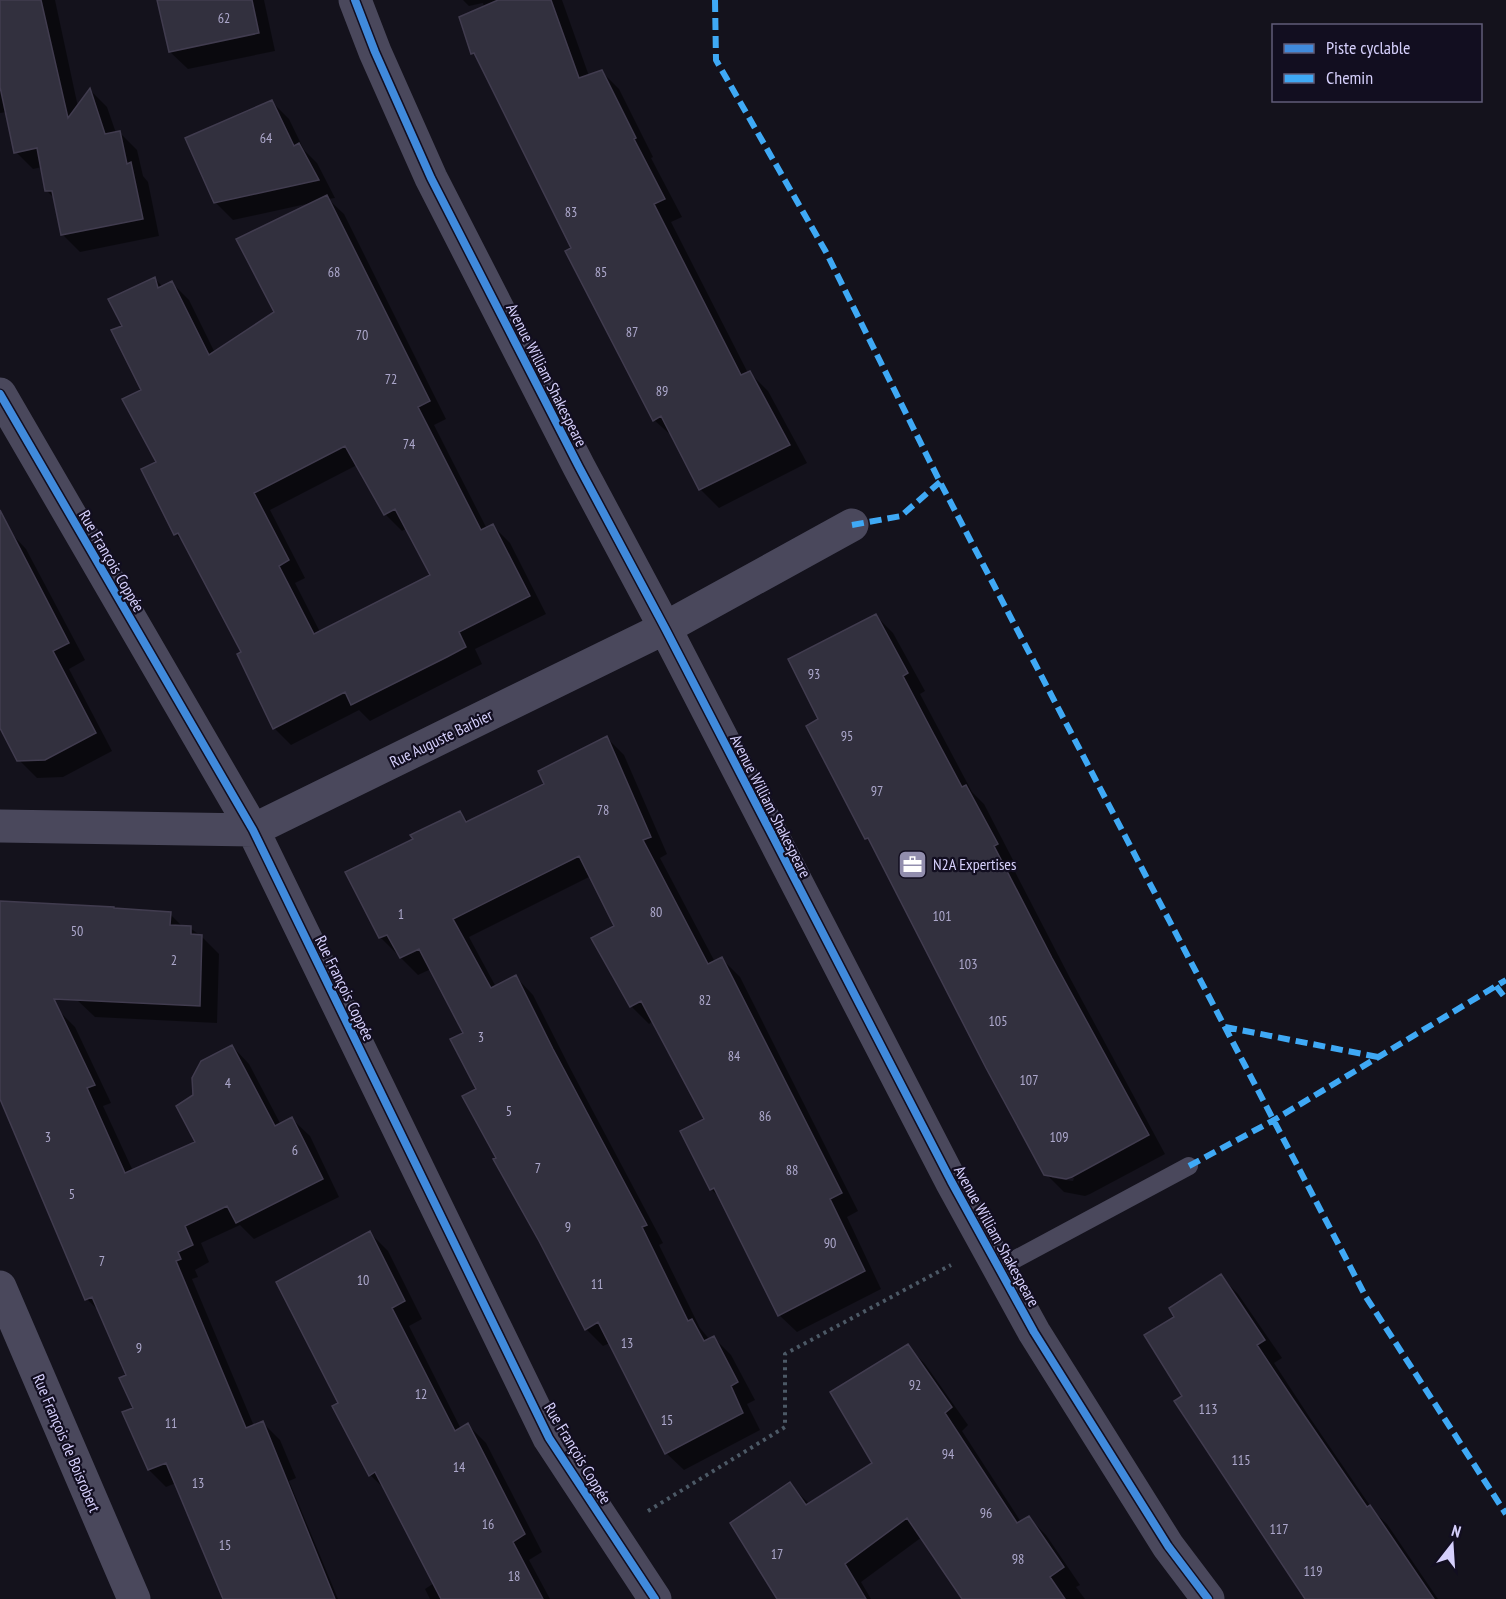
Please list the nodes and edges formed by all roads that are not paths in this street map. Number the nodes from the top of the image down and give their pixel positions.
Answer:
1 (356, 0) edge
2 (0, 394) edge
3 (852, 525) dead end
4 (665, 628) junction
5 (0, 826) edge
6 (253, 830) junction
7 (1189, 1166) dead end
8 (993, 1257) junction
9 (0, 1287) edge
10 (134, 1599) edge
11 (655, 1599) edge
12 (1208, 1599) edge

1 - 4 street, Avenue William Shakespeare
2 - 6 street, Rue François Coppée
3 - 4 street, Rue Auguste Barbier
4 - 6 street, Rue Auguste Barbier
4 - 8 street, Avenue William Shakespeare
5 - 6 street, Rue Auguste Barbier
6 - 11 street, Rue François Coppée
7 - 8 lane
8 - 12 street, Avenue William Shakespeare
9 - 10 street, Rue François de Boisrobert

